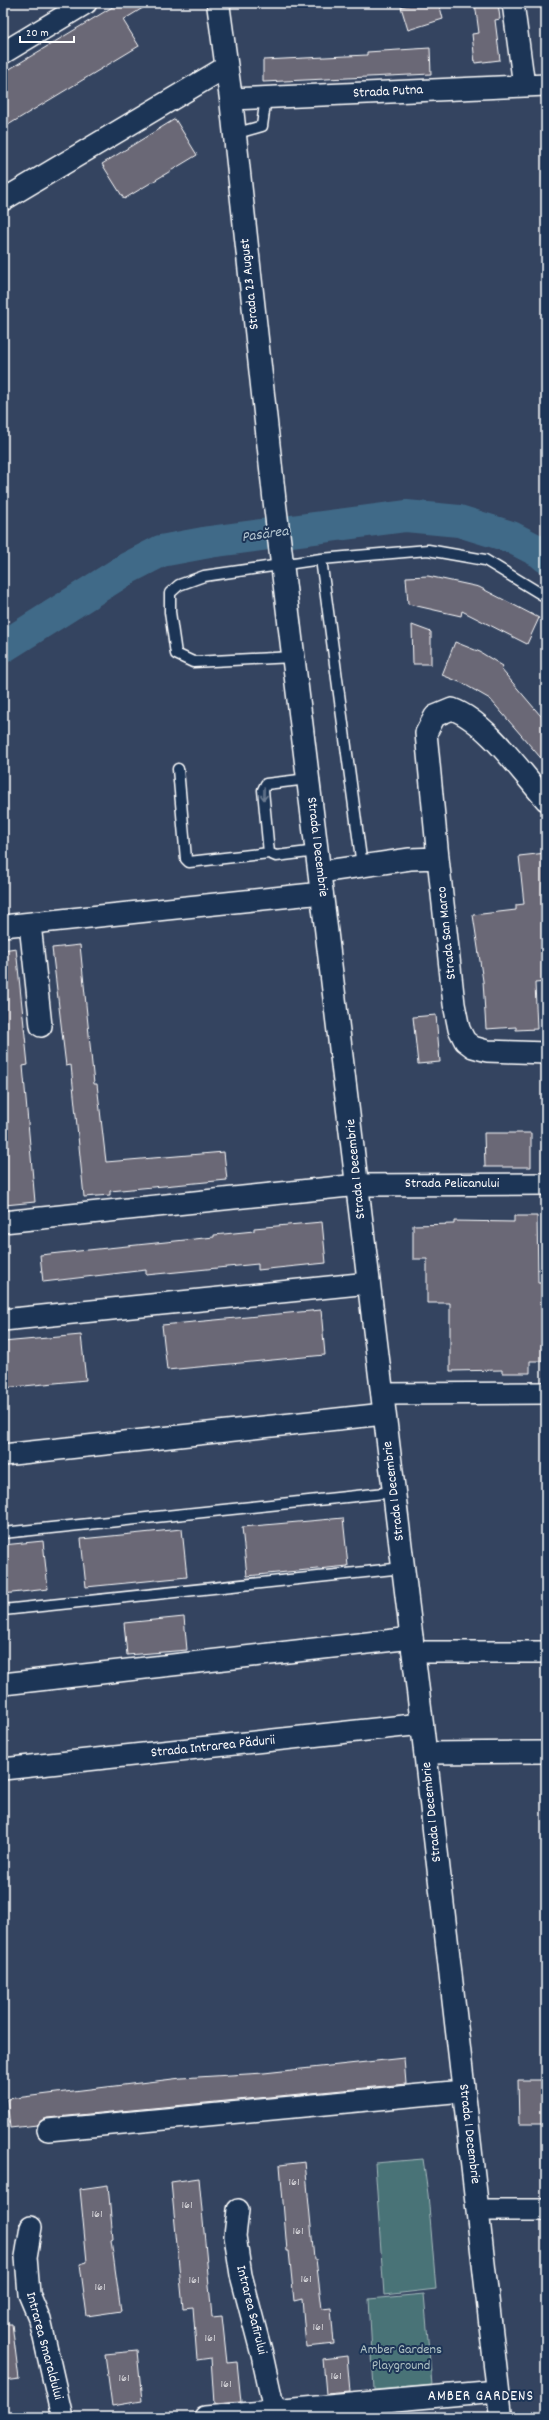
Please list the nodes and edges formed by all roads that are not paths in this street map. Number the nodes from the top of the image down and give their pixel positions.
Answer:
1 (86, 3) edge
2 (218, 3) edge
3 (513, 3) edge
4 (3, 53) edge
5 (226, 67) junction
6 (546, 85) edge
7 (524, 86) junction
8 (266, 97) junction
9 (231, 99) junction
10 (234, 134) junction
11 (3, 200) edge
12 (321, 559) junction
13 (282, 565) junction
14 (546, 597) edge
15 (293, 657) junction
16 (178, 769) dead end
17 (308, 779) junction
18 (546, 800) edge
19 (269, 853) junction
20 (438, 858) junction
21 (362, 866) junction
22 (320, 872) junction
23 (30, 924) junction
24 (3, 926) edge
25 (41, 1026) dead end
26 (546, 1053) edge
27 (546, 1184) edge
28 (358, 1185) junction
29 (3, 1222) edge
30 (369, 1283) junction
31 (3, 1320) edge
32 (546, 1393) edge
33 (383, 1404) junction
34 (3, 1455) edge
35 (394, 1492) junction
36 (3, 1533) edge
37 (403, 1568) junction
38 (3, 1610) edge
39 (412, 1645) junction
40 (546, 1652) edge
41 (3, 1684) edge
42 (422, 1724) junction
43 (546, 1752) edge
44 (425, 1753) junction
45 (3, 1769) edge
46 (463, 2091) junction
47 (48, 2130) dead end
48 (238, 2210) dead end
49 (478, 2210) junction
50 (546, 2210) edge
51 (31, 2227) dead end
52 (497, 2391) junction
53 (274, 2410) junction
54 (62, 2417) edge
55 (205, 2417) edge
56 (501, 2417) edge

1 - 4 street
2 - 5 main road, Strada 23 August
3 - 7 street
5 - 9 main road, Strada 23 August
5 - 11 street
6 - 7 street, Strada Putna
7 - 8 street, Strada Putna
8 - 9 street, Strada Putna
8 - 10 lane
9 - 10 main road, Strada 23 August
10 - 13 main road, Strada 23 August
12 - 13 lane
12 - 14 lane
12 - 21 lane
13 - 15 main road, Strada 1 Decembrie
13 - 15 lane
15 - 17 main road, Strada 1 Decembrie
16 - 19 lane
17 -> 19 lane
17 - 22 main road, Strada 1 Decembrie
18 - 20 street, Strada San Marco
19 - 22 lane
20 - 21 street
20 - 26 street, Strada San Marco
21 - 22 street
22 - 23 street
22 - 28 main road, Strada 1 Decembrie
23 - 24 street
23 - 25 street
27 - 28 street, Strada Pelicanului
28 - 29 street, Strada Pelicanului
28 - 30 main road, Strada 1 Decembrie
30 - 31 street
30 - 33 main road, Strada 1 Decembrie
32 - 33 street
33 - 34 street
33 - 35 main road, Strada 1 Decembrie
35 - 36 lane
35 - 37 main road, Strada 1 Decembrie
37 - 38 lane
37 - 39 main road, Strada 1 Decembrie
39 - 40 street
39 - 41 street
39 - 42 main road, Strada 1 Decembrie
42 - 44 main road, Strada 1 Decembrie
42 - 45 street, Strada Intrarea Pădurii
43 - 44 street
44 - 46 main road, Strada 1 Decembrie
46 - 47 street
46 - 49 main road, Strada 1 Decembrie
48 - 53 street, Intrarea Safirului
49 - 50 street
49 - 52 main road, Strada 1 Decembrie
51 - 54 street, Intrarea Smaraldului
52 - 53 street
52 - 56 main road, Strada 1 Decembrie
53 - 55 street

